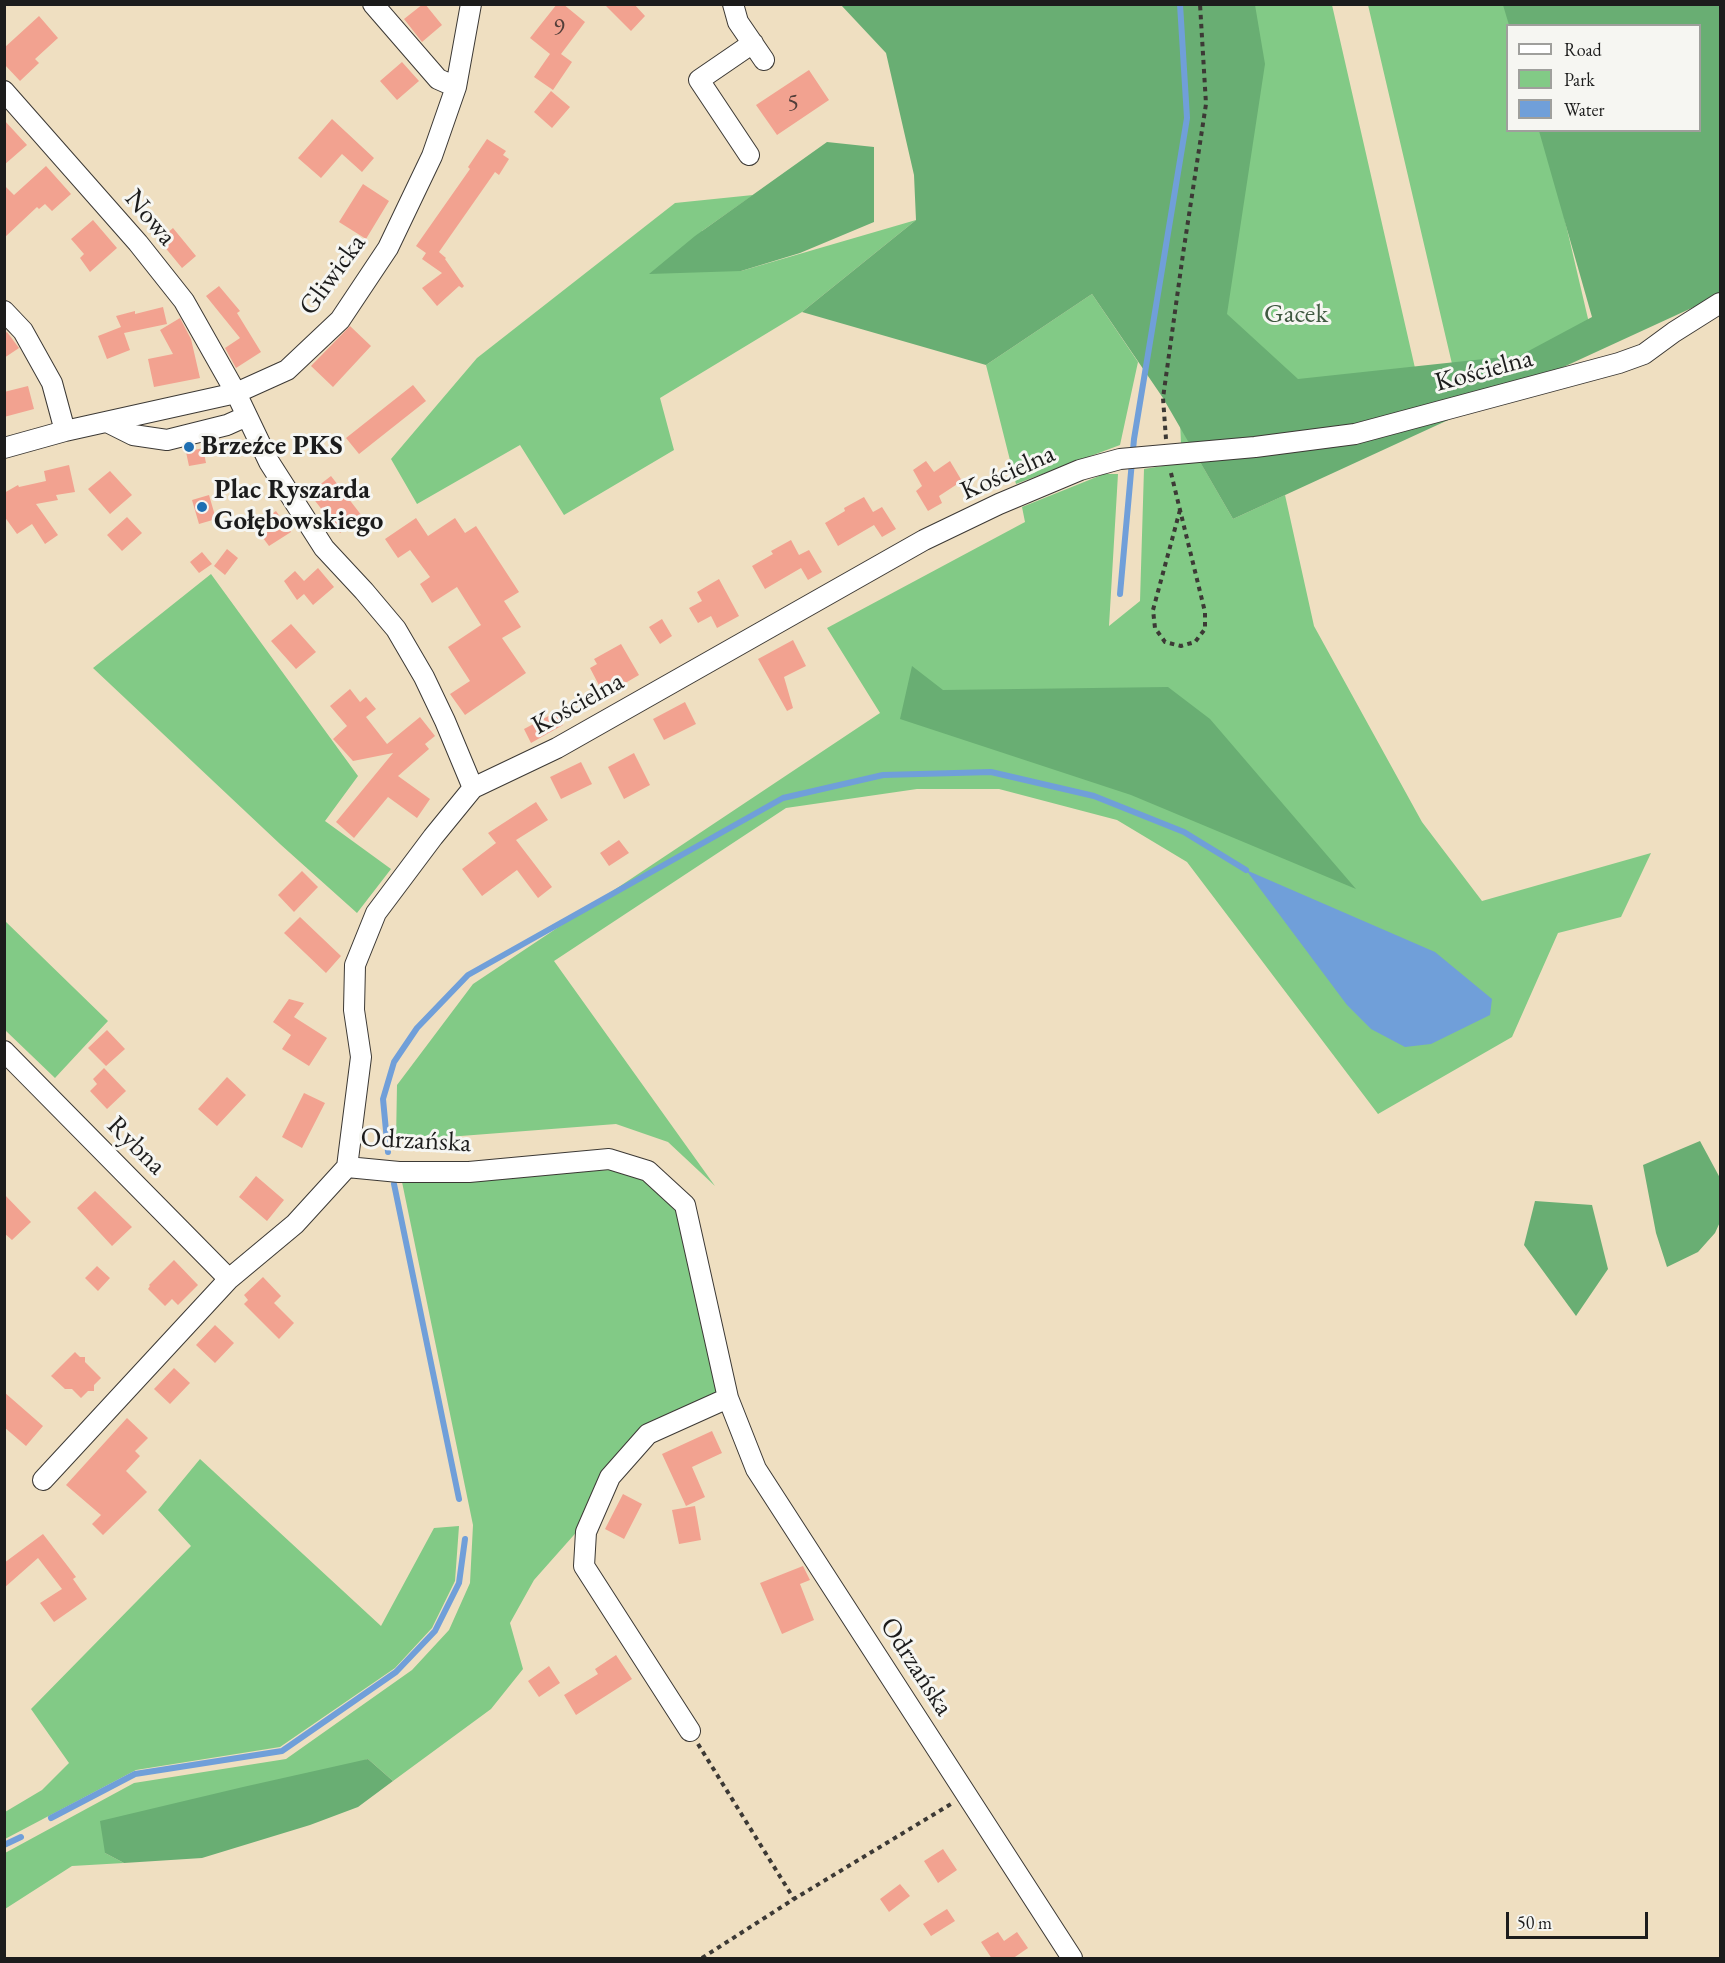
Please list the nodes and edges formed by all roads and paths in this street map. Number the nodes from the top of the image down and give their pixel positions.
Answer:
1 (373, 4) edge
2 (471, 4) edge
3 (733, 4) edge
4 (1200, 4) edge
5 (753, 44) junction
6 (764, 60) dead end
7 (456, 87) junction
8 (4, 91) edge
9 (749, 155) dead end
10 (1720, 303) edge
11 (4, 311) edge
12 (236, 393) junction
13 (247, 416) junction
14 (107, 422) junction
15 (65, 431) junction
16 (4, 448) edge
17 (1167, 455) junction
18 (1180, 510) junction
19 (473, 788) junction
20 (4, 1051) edge
21 (347, 1167) junction
22 (229, 1279) junction
23 (728, 1398) junction
24 (43, 1480) dead end
25 (690, 1731) joint
26 (967, 1795) junction
27 (794, 1899) junction
28 (702, 1959) edge
29 (1072, 1959) edge

1 - 7 street
2 - 7 street, Gliwicka
3 - 5 street
4 - 17 path
5 - 6 street
5 - 9 street
7 - 12 street, Gliwicka
8 - 12 street, Nowa
10 - 17 street, Kościelna
11 - 15 street
12 - 13 street, Nowa
12 - 14 street, Gliwicka
13 - 14 street
13 - 19 street, Nowa
14 - 15 street, Gliwicka
15 - 16 street, Gliwicka
17 - 18 path
17 - 19 street, Kościelna
18 - 18 path
19 - 21 street, Odrzańska
20 - 22 street, Rybna
21 - 22 street
21 - 23 street, Odrzańska
22 - 24 street
23 - 25 street
23 - 26 street, Odrzańska
25 - 27 path
26 - 27 path
26 - 29 street, Odrzańska
27 - 28 path

